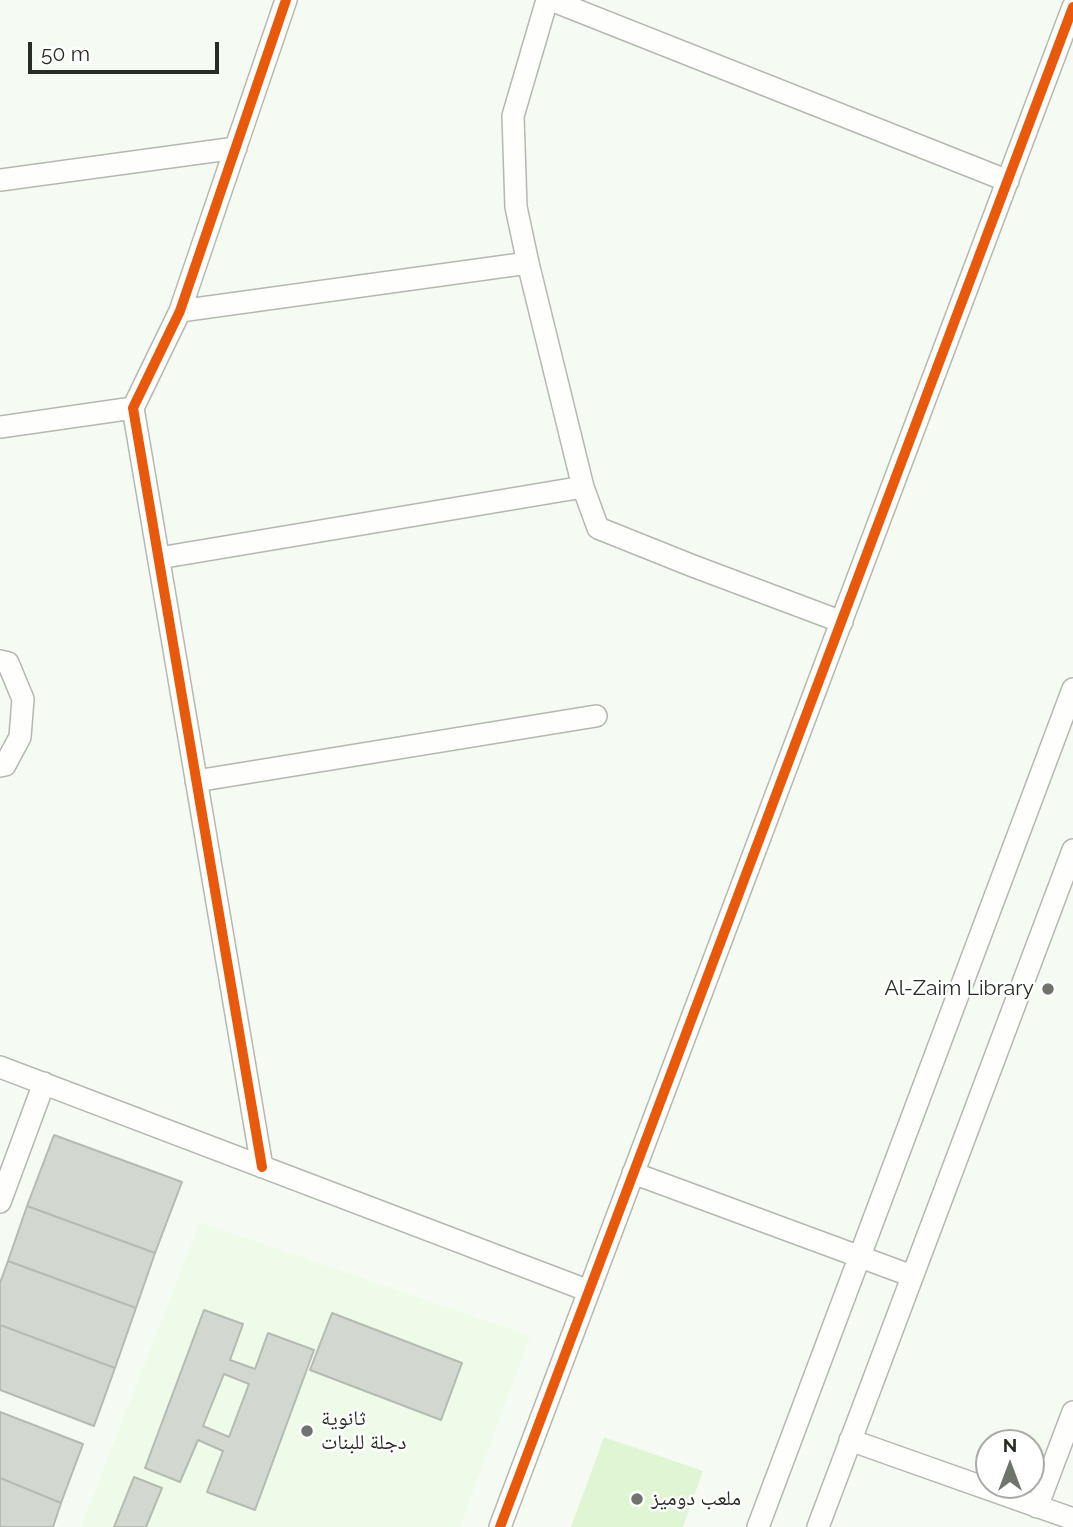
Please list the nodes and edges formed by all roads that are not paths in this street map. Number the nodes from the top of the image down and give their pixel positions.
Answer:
1 (286, 0) edge
2 (549, 0) edge
3 (1073, 7) edge
4 (236, 148) junction
5 (0, 180) edge
6 (1008, 181) junction
7 (528, 264) junction
8 (180, 311) junction
9 (133, 408) junction
10 (0, 427) edge
11 (583, 487) junction
12 (159, 558) junction
13 (842, 622) junction
14 (0, 661) edge
15 (1073, 688) edge
16 (596, 716) dead end
17 (0, 766) edge
18 (197, 781) junction
19 (1073, 850) edge
20 (0, 1067) edge
21 (44, 1083) junction
22 (262, 1167) junction
23 (634, 1173) junction
24 (0, 1202) edge
25 (860, 1256) junction
26 (912, 1276) junction
27 (589, 1291) junction
28 (1073, 1412) edge
29 (850, 1440) junction
30 (1037, 1507) junction
31 (1073, 1519) edge
32 (500, 1527) edge
33 (758, 1527) edge
34 (817, 1527) edge

1 - 4 street
2 - 6 street
2 - 7 street
3 - 6 street
4 - 5 street
4 - 8 street
6 - 13 street
7 - 8 street
7 - 11 street
8 - 9 street
9 - 10 street
9 - 12 street
11 - 12 street
11 - 13 street
12 - 18 street
13 - 23 street
14 - 17 street
15 - 25 street
16 - 18 street
18 - 22 street
19 - 26 street
20 - 21 street
21 - 22 street
21 - 24 street
22 - 27 street
23 - 25 street
23 - 27 street
25 - 26 street
25 - 33 street
26 - 29 street
27 - 32 street
28 - 30 street
29 - 30 street
29 - 34 street
30 - 31 street

